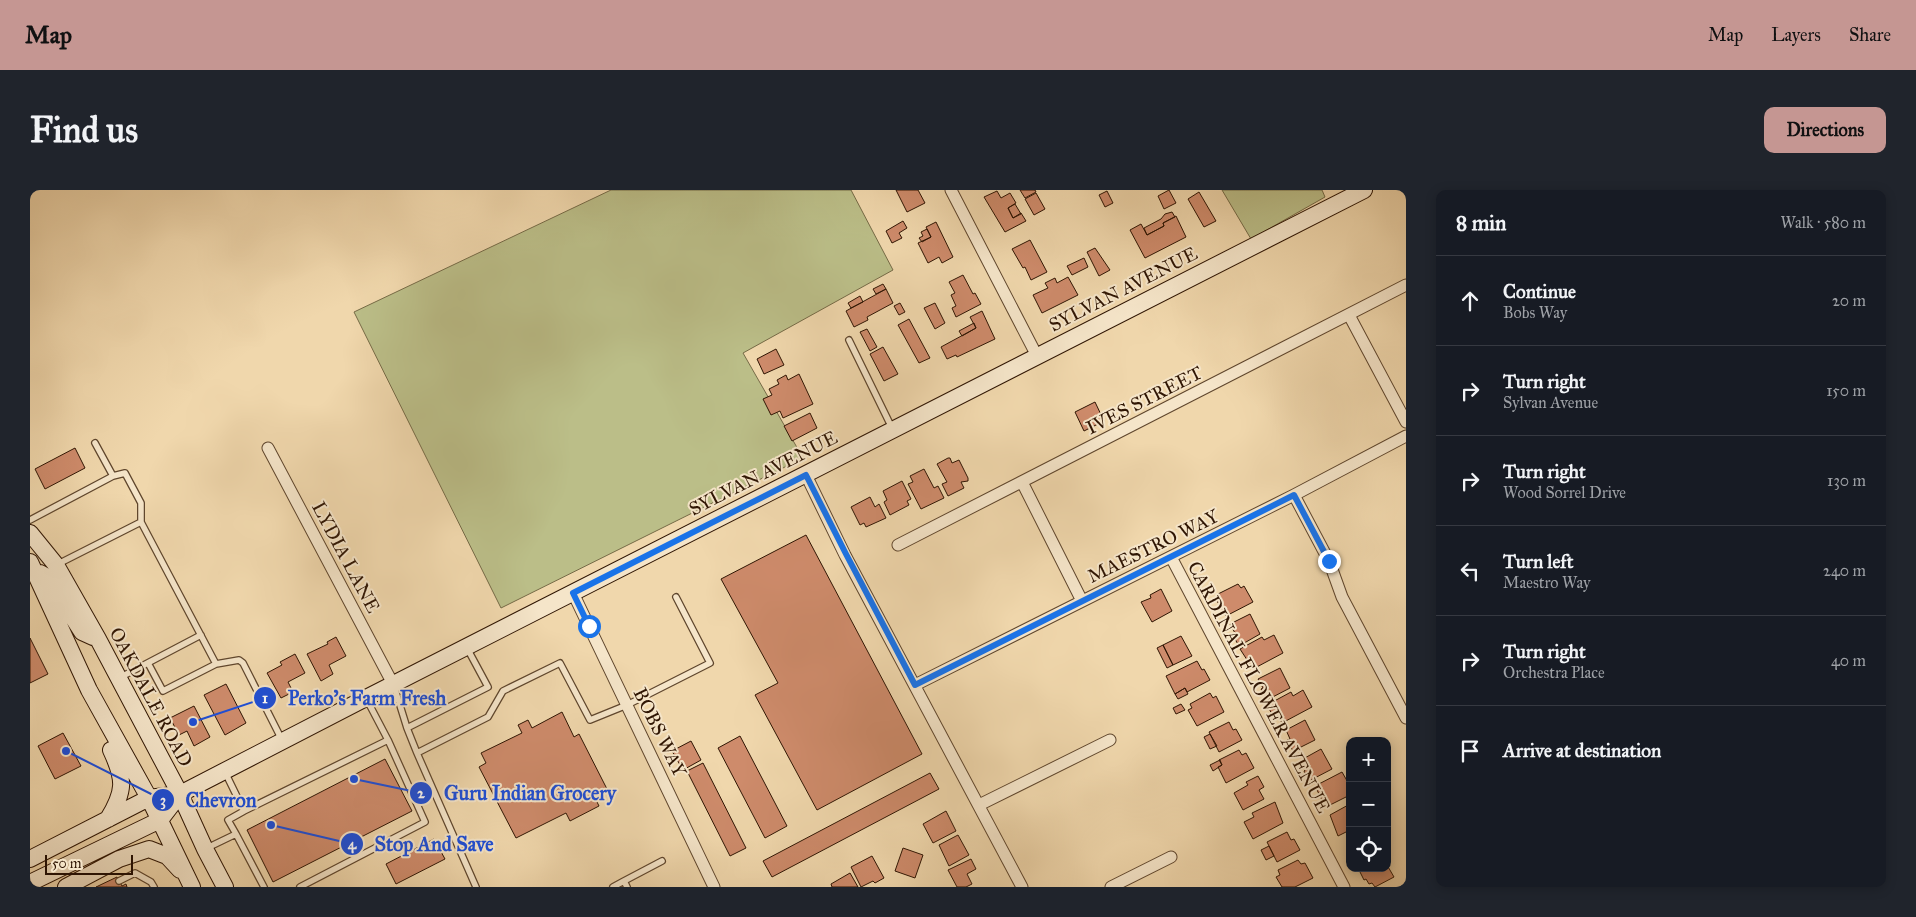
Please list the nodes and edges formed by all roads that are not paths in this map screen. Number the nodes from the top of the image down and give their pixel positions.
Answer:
1 (951, 190) edge
2 (1354, 192) edge
3 (1406, 285) edge
4 (1349, 316) junction
5 (849, 340) dead end
6 (1037, 356) junction
7 (1406, 422) edge
8 (893, 430) junction
9 (1406, 436) edge
10 (96, 442) dead end
11 (268, 448) dead end
12 (806, 475) junction
13 (113, 476) junction
14 (1022, 482) junction
15 (1294, 495) junction
16 (30, 520) edge
17 (141, 522) junction
18 (30, 533) edge
19 (898, 545) dead end
20 (1171, 557) junction
21 (56, 565) junction
22 (33, 568) edge
23 (573, 593) junction
24 (676, 597) dead end
25 (1082, 601) junction
26 (201, 636) junction
27 (98, 639) junction
28 (467, 646) junction
29 (148, 663) junction
30 (216, 664) junction
31 (118, 679) junction
32 (393, 684) junction
33 (915, 685) junction
34 (366, 698) junction
35 (627, 705) junction
36 (1406, 718) edge
37 (104, 719) junction
38 (407, 728) junction
39 (388, 740) junction
40 (1110, 740) dead end
41 (282, 741) junction
42 (417, 752) junction
43 (224, 770) junction
44 (180, 794) junction
45 (150, 798) junction
46 (979, 806) junction
47 (244, 811) junction
48 (108, 819) junction
49 (160, 820) junction
50 (236, 834) junction
51 (205, 849) junction
52 (1171, 857) dead end
53 (30, 859) edge
54 (662, 861) dead end
55 (119, 881) dead end
56 (189, 881) edge
57 (30, 883) edge
58 (626, 884) edge
59 (66, 887) edge
60 (154, 887) edge
61 (225, 887) edge
62 (264, 887) edge
63 (300, 887) edge
64 (476, 887) edge
65 (612, 887) edge
66 (714, 887) edge
67 (1022, 887) edge
68 (1111, 887) edge
69 (1344, 887) edge

1 - 6 street
2 - 6 main road, SYLVAN AVENUE
3 - 4 street, IVES STREET
4 - 7 street
4 - 14 street, IVES STREET
5 - 8 lane
6 - 8 main road, SYLVAN AVENUE
8 - 12 main road, SYLVAN AVENUE
9 - 15 street, MAESTRO WAY
10 - 13 lane
11 - 32 street, LYDIA LANE
12 - 23 main road, SYLVAN AVENUE
12 - 33 street
13 - 16 lane
13 - 17 lane
14 - 19 street, IVES STREET
14 - 25 street
15 - 20 street, MAESTRO WAY
15 - 36 street
17 - 21 lane
17 - 26 lane
18 - 21 main road, OAKDALE ROAD
20 - 25 street, MAESTRO WAY
20 - 69 street, CARDINAL FLOWER AVENUE
21 - 27 main road, OAKDALE ROAD
22 - 27 main road
22 - 37 main road
23 - 28 main road, SYLVAN AVENUE
23 - 35 street, BOBS WAY
24 - 35 lane
25 - 33 street, MAESTRO WAY
26 - 29 lane
26 - 30 lane
27 - 31 main road, OAKDALE ROAD
28 - 32 main road, SYLVAN AVENUE
28 - 38 lane
29 - 30 lane
29 - 31 lane
30 - 41 lane
31 - 44 main road, OAKDALE ROAD
32 - 34 main road, SYLVAN AVENUE
32 - 38 lane
33 - 46 street
34 - 39 lane
34 - 41 main road, SYLVAN AVENUE
35 - 42 lane
35 - 66 street, BOBS WAY
37 - 45 main road
37 - 48 main road
38 - 42 lane
39 - 47 lane
39 - 63 lane
40 - 46 street
41 - 43 main road, SYLVAN AVENUE
42 - 64 lane
43 - 44 main road, SYLVAN AVENUE
43 - 47 lane
44 - 45 main road, SYLVAN AVENUE
44 - 49 main road, SYLVAN AVENUE
44 - 51 main road, OAKDALE ROAD
45 - 48 main road, SYLVAN AVENUE
45 - 49 main road
46 - 67 street
47 - 50 lane
48 - 53 main road, SYLVAN AVENUE
49 - 56 main road
49 - 57 main road, SYLVAN AVENUE
50 - 51 lane
50 - 62 lane
51 - 61 main road, OAKDALE ROAD
52 - 68 street
54 - 58 lane
55 - 60 lane
56 - 59 main road
58 - 65 lane

